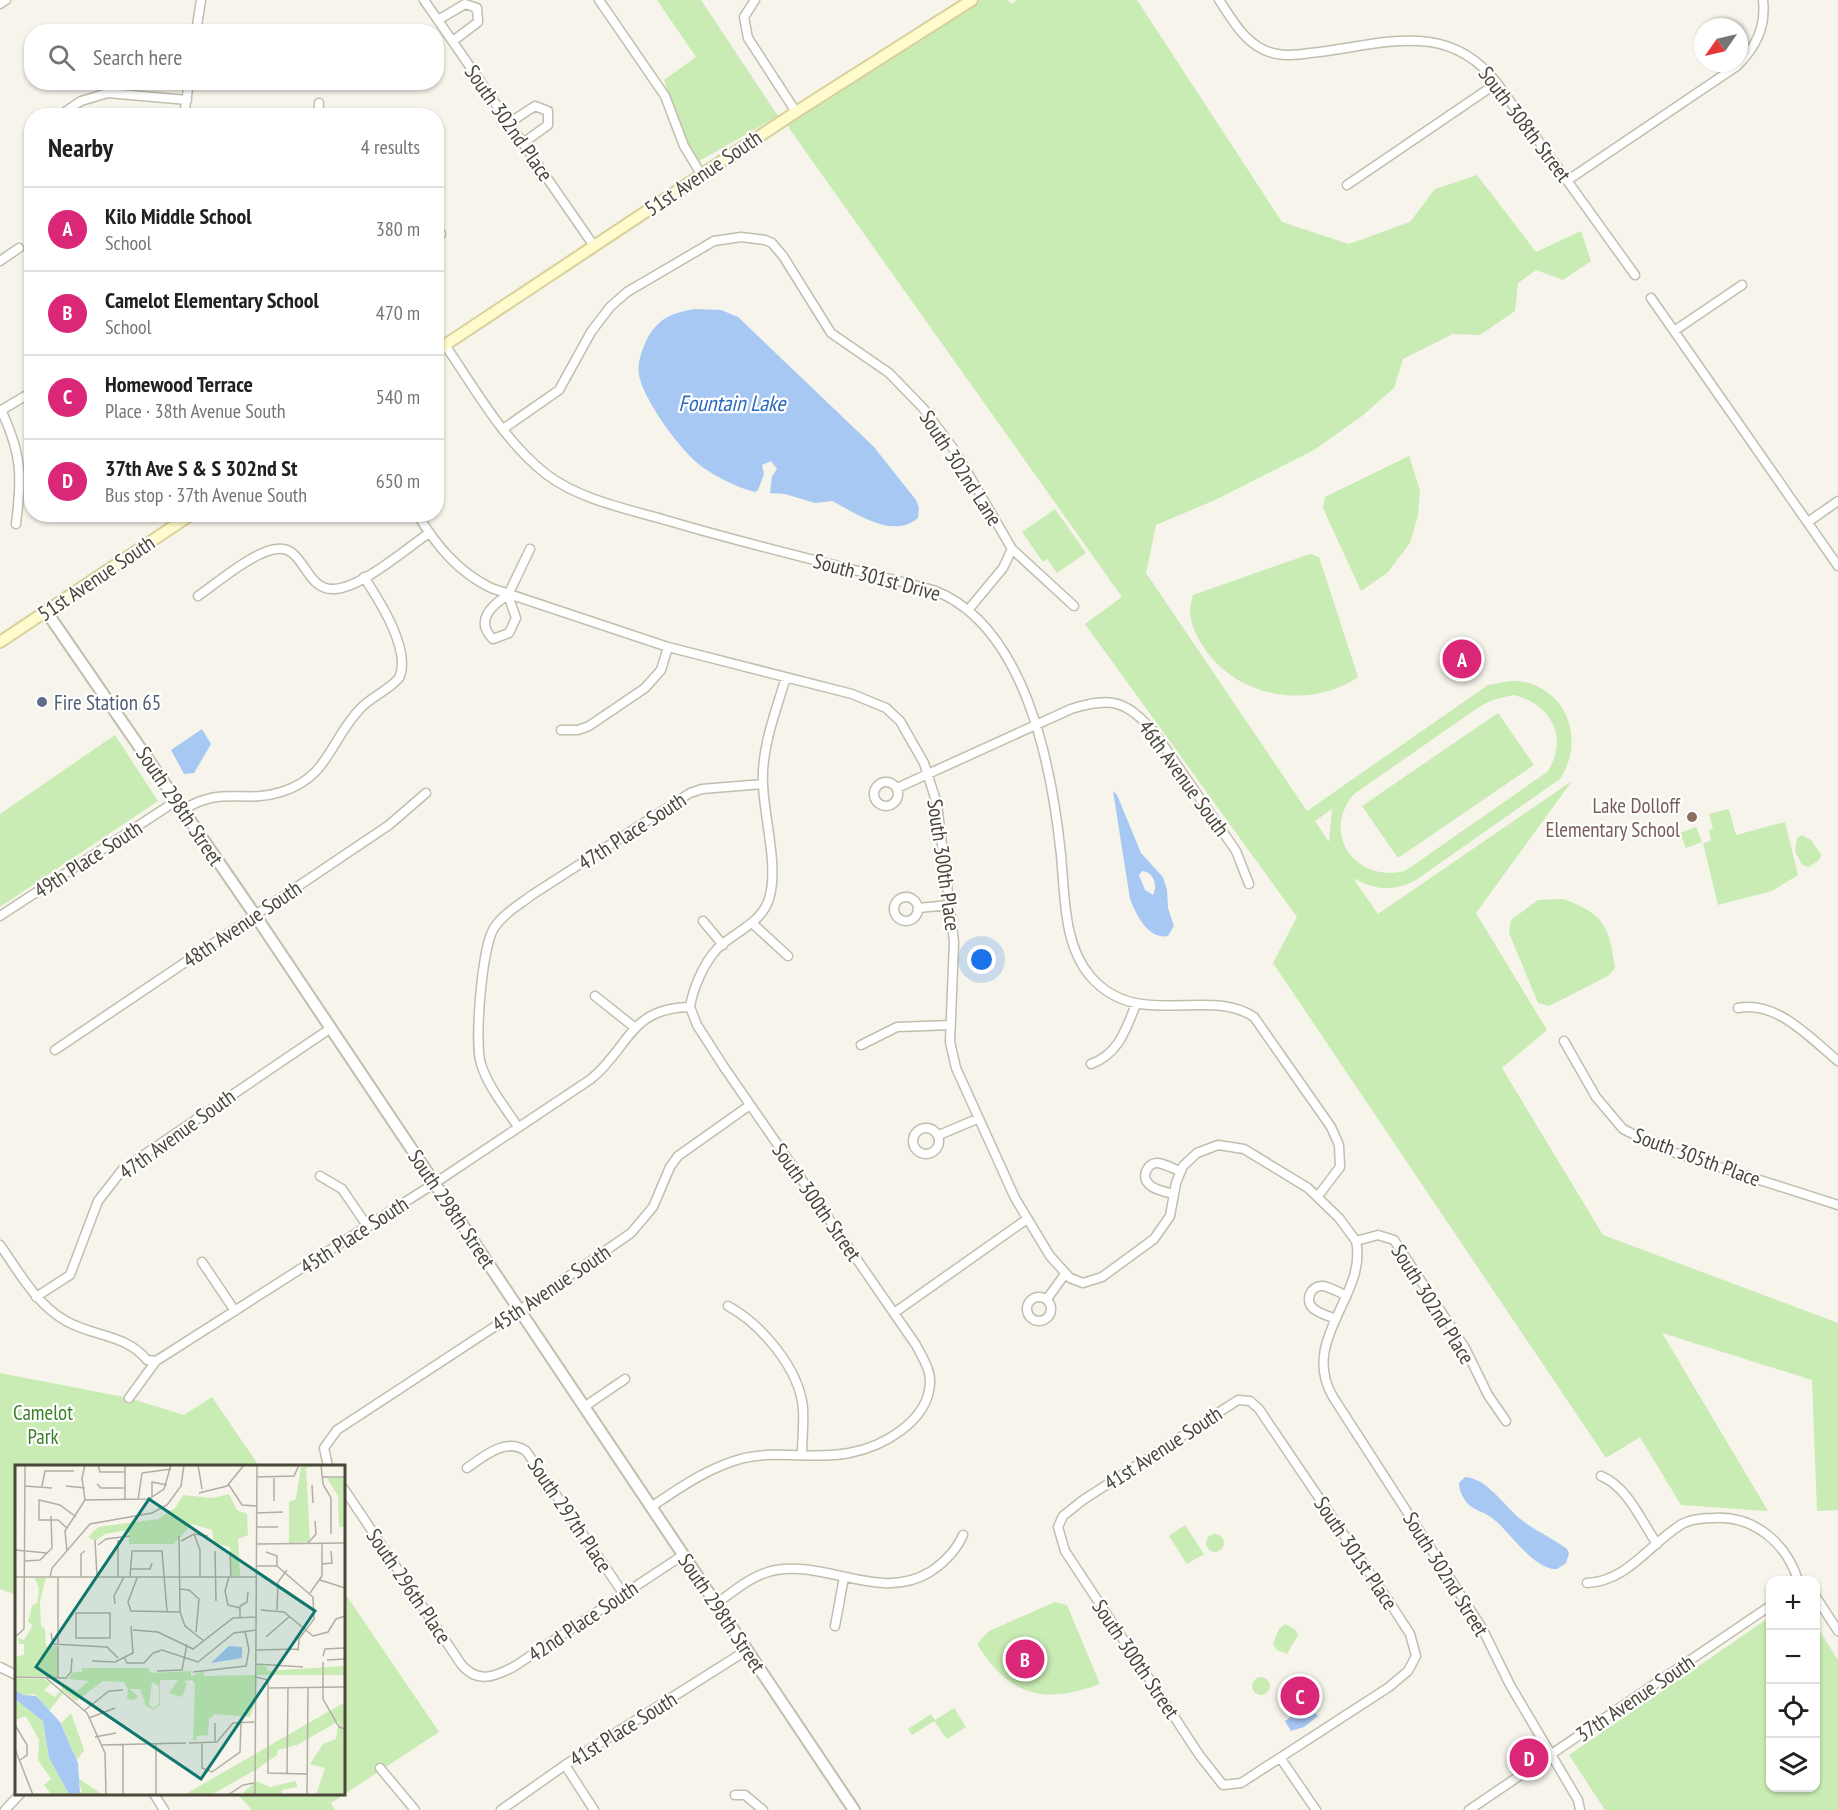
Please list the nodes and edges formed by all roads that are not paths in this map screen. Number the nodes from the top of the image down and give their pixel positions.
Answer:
1 (6, 0) edge
2 (201, 0) edge
3 (424, 0) edge
4 (599, 0) edge
5 (755, 0) edge
6 (972, 0) edge
7 (1219, 0) edge
8 (1763, 0) edge
9 (0, 4) edge
10 (438, 20) junction
11 (197, 24) edge
12 (441, 24) edge
13 (444, 28) edge
14 (453, 41) junction
15 (1497, 82) junction
16 (188, 90) edge
17 (187, 100) junction
18 (319, 103) dead end
19 (71, 108) edge
20 (186, 108) edge
21 (319, 108) edge
22 (796, 112) junction
23 (509, 123) junction
24 (523, 143) junction
25 (701, 174) junction
26 (1568, 180) junction
27 (1347, 185) dead end
28 (594, 246) junction
29 (19, 248) dead end
30 (0, 261) edge
31 (1635, 275) dead end
32 (1742, 285) dead end
33 (1651, 298) dead end
34 (1674, 331) junction
35 (444, 346) edge
36 (444, 352) edge
37 (24, 397) edge
38 (1, 411) edge
39 (502, 429) junction
40 (1838, 501) edge
41 (180, 522) edge
42 (422, 522) edge
43 (1808, 522) junction
44 (16, 524) dead end
45 (429, 533) junction
46 (530, 549) dead end
47 (1012, 549) junction
48 (1838, 566) edge
49 (363, 577) junction
50 (508, 595) junction
51 (198, 596) dead end
52 (1074, 606) dead end
53 (969, 609) junction
54 (46, 611) junction
55 (0, 642) edge
56 (668, 647) junction
57 (786, 677) junction
58 (1035, 724) junction
59 (561, 730) dead end
60 (928, 774) junction
61 (763, 784) junction
62 (897, 788) dead end
63 (426, 793) dead end
64 (179, 806) junction
65 (1249, 884) dead end
66 (950, 905) junction
67 (918, 908) dead end
68 (255, 915) junction
69 (0, 916) edge
70 (703, 921) dead end
71 (752, 923) junction
72 (723, 945) junction
73 (788, 956) dead end
74 (595, 996) dead end
75 (1136, 1004) junction
76 (690, 1007) junction
77 (1738, 1008) dead end
78 (951, 1025) junction
79 (634, 1027) junction
80 (331, 1028) junction
81 (1564, 1041) dead end
82 (861, 1045) dead end
83 (55, 1050) dead end
84 (1838, 1061) edge
85 (1091, 1064) dead end
86 (750, 1105) junction
87 (977, 1119) junction
88 (518, 1127) junction
89 (939, 1135) dead end
90 (1180, 1171) junction
91 (320, 1176) dead end
92 (435, 1183) junction
93 (1174, 1194) junction
94 (1317, 1196) junction
95 (1838, 1206) edge
96 (1027, 1219) junction
97 (368, 1227) junction
98 (1356, 1241) junction
99 (0, 1245) edge
100 (202, 1262) dead end
101 (1065, 1274) junction
102 (1345, 1295) junction
103 (36, 1296) junction
104 (1047, 1299) dead end
105 (728, 1305) dead end
106 (520, 1310) junction
107 (235, 1311) junction
108 (894, 1313) junction
109 (1336, 1319) junction
110 (156, 1361) junction
111 (625, 1379) dead end
112 (129, 1398) dead end
113 (584, 1407) junction
114 (1265, 1418) joint
115 (1506, 1421) dead end
116 (802, 1454) junction
117 (327, 1465) edge
118 (467, 1468) dead end
119 (1601, 1476) dead end
120 (345, 1490) edge
121 (651, 1507) junction
122 (1060, 1519) joint
123 (963, 1535) dead end
124 (1657, 1545) junction
125 (683, 1555) junction
126 (1796, 1576) edge
127 (844, 1577) junction
128 (1587, 1583) dead end
129 (623, 1593) junction
130 (716, 1604) junction
131 (1820, 1604) edge
132 (1766, 1609) edge
133 (835, 1626) dead end
134 (1838, 1631) edge
135 (747, 1650) junction
136 (0, 1667) edge
137 (15, 1674) edge
138 (480, 1678) joint
139 (1552, 1755) junction
140 (1281, 1759) junction
141 (565, 1765) junction
142 (380, 1768) dead end
143 (19, 1795) edge
144 (156, 1795) edge
145 (735, 1795) dead end
146 (848, 1808) edge
147 (5, 1810) edge
148 (164, 1810) edge
149 (415, 1810) edge
150 (501, 1810) edge
151 (594, 1810) edge
152 (763, 1810) edge
153 (1316, 1810) edge
154 (1469, 1810) edge
155 (1580, 1810) edge

1 - 9 street
2 - 11 street
3 - 10 street, South 302nd Place
4 - 25 street
5 - 22 street
6 - 22 main road, 51st Avenue South
7 - 15 street, South 308th Street
8 - 26 street
10 - 12 street, South 302nd Place
10 - 14 street
13 - 14 street, South 302nd Place
14 - 23 street, South 302nd Place
15 - 26 street, South 308th Street
15 - 27 street
16 - 17 street
17 - 19 street
17 - 20 street
18 - 21 street
22 - 25 main road, 51st Avenue South
23 - 24 street, South 302nd Place
23 - 24 street
24 - 28 street, South 302nd Place
25 - 28 main road, 51st Avenue South
26 - 31 street, South 308th Street
28 - 35 main road, 51st Avenue South
29 - 30 street
32 - 34 street
33 - 34 street
34 - 43 street
36 - 39 street, South 301st Drive
37 - 38 street
38 - 44 street
39 - 47 street, South 302nd Lane
39 - 53 street, South 301st Drive
40 - 43 street
41 - 54 main road, 51st Avenue South
42 - 45 street, South 300th Place
43 - 48 street
45 - 49 street
45 - 50 street, South 300th Place
46 - 50 street
47 - 52 street, South 302nd Lane
47 - 53 street
49 - 51 street
49 - 64 street, 49th Place South
50 - 50 street
50 - 56 street, South 300th Place
53 - 58 street, South 301st Drive
54 - 55 main road, 51st Avenue South
54 - 64 street, South 298th Street
56 - 57 street, South 300th Place
56 - 59 street
57 - 60 street, South 300th Place
57 - 61 street
58 - 60 street, 46th Avenue South
58 - 65 street, 46th Avenue South
58 - 75 street, South 301st Drive
60 - 62 street, 46th Avenue South
60 - 66 street, South 300th Place
61 - 71 street
61 - 88 street, 47th Place South
63 - 68 street, 48th Avenue South
64 - 68 street, South 298th Street
64 - 69 street, 49th Place South
66 - 67 street
66 - 78 street, South 300th Place
68 - 80 street, South 298th Street
68 - 83 street, 48th Avenue South
70 - 72 street
71 - 72 street
71 - 73 street
72 - 76 street
74 - 79 street
75 - 85 street
75 - 94 street
76 - 79 street, 45th Place South
76 - 86 street, South 300th Street
77 - 84 street
78 - 82 street
78 - 87 street, South 300th Place
79 - 88 street, 45th Place South
80 - 92 street, South 298th Street
80 - 103 street, 47th Avenue South
81 - 95 street, South 305th Place
86 - 106 street, 45th Avenue South
86 - 108 street, South 300th Street
87 - 89 street
87 - 96 street, South 300th Place
88 - 92 street, 45th Place South
90 - 93 street
90 - 93 street
90 - 94 street
91 - 97 street
92 - 97 street, 45th Place South
92 - 106 street, South 298th Street
93 - 101 street
94 - 98 street
96 - 101 street, South 300th Place
96 - 108 street
97 - 107 street, 45th Place South
98 - 102 street
98 - 115 street, South 302nd Place
99 - 103 street
100 - 107 street
101 - 104 street
102 - 109 street
102 - 109 street
103 - 110 street
105 - 116 street
106 - 113 street, South 298th Street
106 - 117 street, 45th Avenue South
107 - 110 street, 45th Place South
108 - 116 street, South 300th Street
109 - 139 street, South 302nd Street
110 - 112 street, 45th Place South
111 - 113 street
113 - 121 street, South 298th Street
114 - 122 street, 41st Avenue South
114 - 140 street, South 301st Place
116 - 121 street
118 - 129 street, South 297th Place
119 - 124 street
120 - 138 street, South 296th Place
121 - 125 street, South 298th Street
122 - 140 street, South 300th Street
123 - 127 street
124 - 126 street
124 - 128 street
125 - 129 street, 42nd Place South
125 - 130 street, South 298th Street
127 - 130 street
127 - 133 street
129 - 138 street, 42nd Place South
130 - 135 street, South 298th Street
131 - 134 street
132 - 139 street, 37th Avenue South
135 - 141 street, 41st Place South
135 - 146 street, South 298th Street
136 - 137 street
139 - 154 street, 37th Avenue South
139 - 155 street, South 302nd Street
140 - 153 street
141 - 150 street, 41st Place South
141 - 151 street
142 - 149 street
143 - 147 street
144 - 148 street
145 - 152 street

